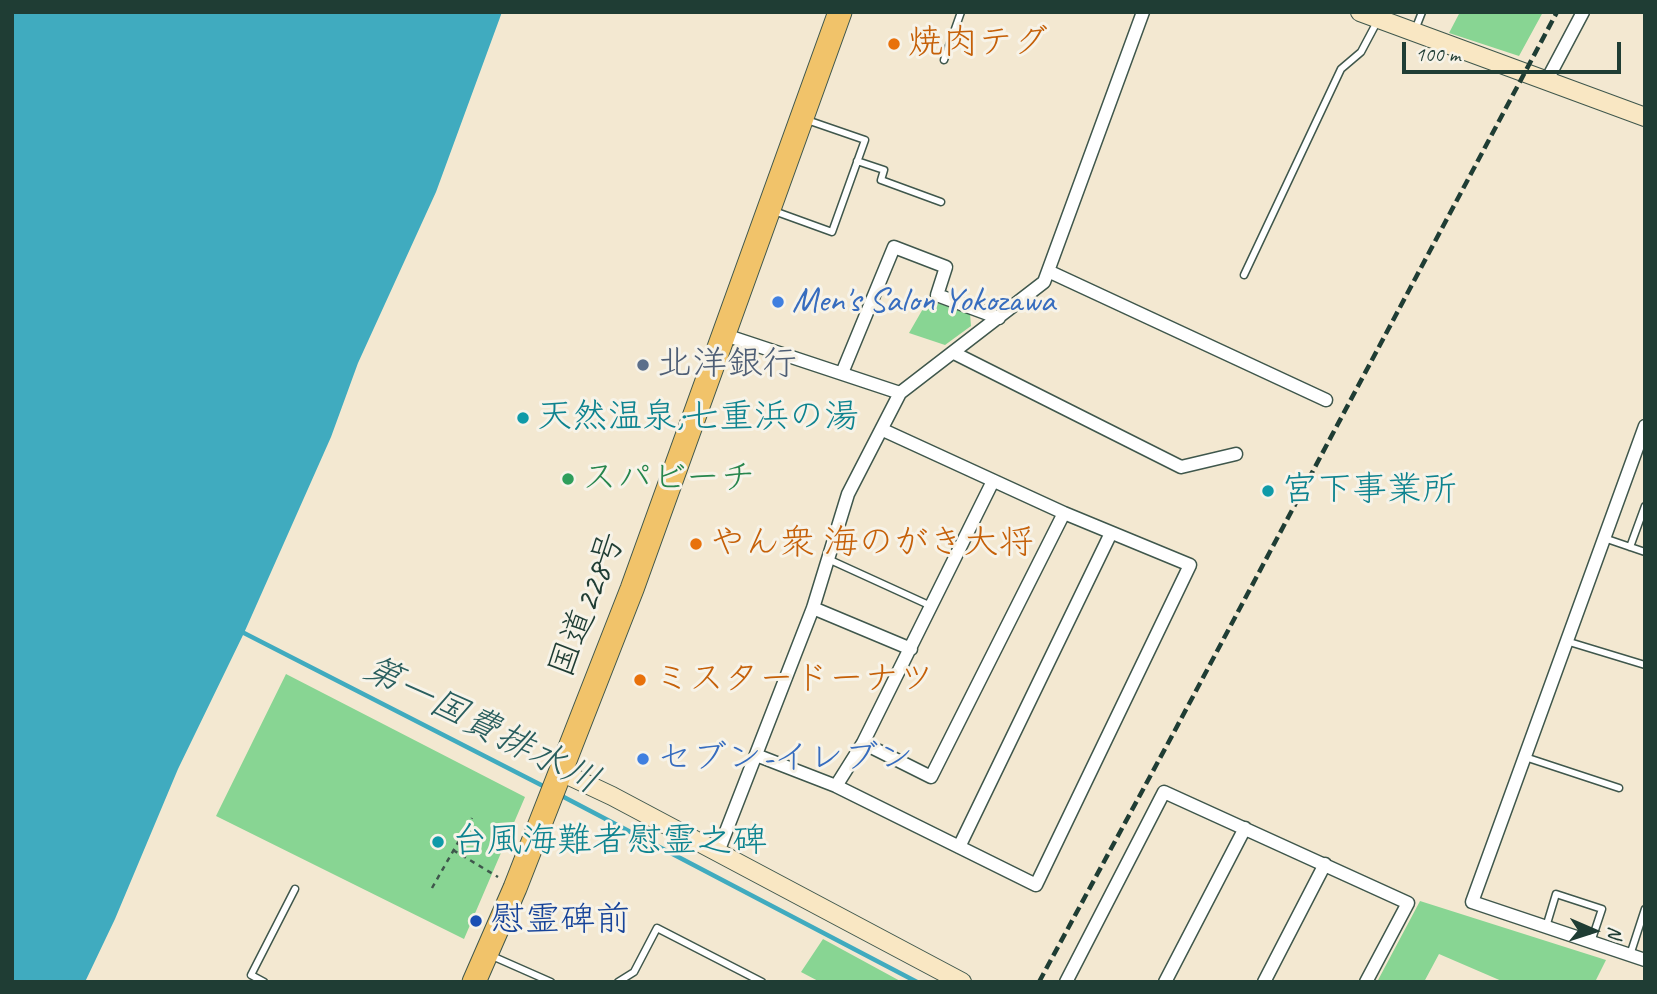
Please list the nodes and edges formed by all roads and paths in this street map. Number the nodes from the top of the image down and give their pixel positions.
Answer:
1 (841, 12) edge
2 (961, 12) edge
3 (1143, 12) edge
4 (1360, 12) edge
5 (1422, 12) edge
6 (1583, 12) edge
7 (1378, 19) junction
8 (1414, 32) junction
9 (944, 60) dead end
10 (1547, 80) junction
11 (1645, 117) edge
12 (802, 118) junction
13 (857, 161) junction
14 (942, 202) dead end
15 (769, 209) junction
16 (1048, 271) junction
17 (1244, 275) dead end
18 (999, 318) junction
19 (725, 335) junction
20 (954, 353) junction
21 (842, 373) junction
22 (900, 393) junction
23 (1326, 400) dead end
24 (1645, 426) edge
25 (883, 430) junction
26 (1236, 454) dead end
27 (993, 481) junction
28 (1645, 506) edge
29 (1064, 513) junction
30 (1111, 533) junction
31 (1604, 538) junction
32 (1630, 547) junction
33 (1645, 552) edge
34 (828, 558) junction
35 (932, 606) junction
36 (813, 608) junction
37 (1566, 642) junction
38 (911, 649) junction
39 (1645, 665) edge
40 (863, 743) junction
41 (756, 755) junction
42 (1524, 757) junction
43 (559, 776) junction
44 (836, 786) junction
45 (1619, 788) dead end
46 (472, 818) dead end
47 (1245, 828) junction
48 (959, 847) junction
49 (453, 850) junction
50 (718, 852) junction
51 (1325, 864) junction
52 (432, 888) dead end
53 (515, 888) junction
54 (295, 889) dead end
55 (1645, 909) edge
56 (1546, 927) junction
57 (1591, 942) junction
58 (487, 953) junction
59 (1630, 955) junction
60 (1645, 960) edge
61 (264, 982) edge
62 (474, 982) edge
63 (551, 982) edge
64 (618, 982) edge
65 (762, 982) edge
66 (962, 982) edge
67 (1066, 982) edge
68 (1164, 982) edge
69 (1264, 982) edge
70 (1366, 982) edge

1 - 12 highway, 国道228号
2 - 9 lane
3 - 16 street
4 - 7 street
5 - 8 lane
6 - 10 street
7 - 8 street
7 - 17 lane
8 - 10 street
10 - 11 street
12 - 13 lane
12 - 15 highway, 国道228号
13 - 14 lane
13 - 15 lane
15 - 19 highway, 国道228号
16 - 18 street
16 - 23 street
18 - 20 street
18 - 21 street
19 - 21 street
19 - 43 highway, 国道228号
20 - 22 street
20 - 26 street
21 - 22 street
22 - 25 street
24 - 31 street
25 - 27 street
25 - 34 street
27 - 29 street
27 - 35 street
28 - 32 lane
29 - 30 street
29 - 40 street
30 - 48 street
30 - 48 street
31 - 32 lane
31 - 37 street
32 - 33 lane
34 - 35 lane
34 - 36 street
35 - 38 street
36 - 38 street
36 - 41 street
37 - 39 lane
37 - 42 street
38 - 40 street
40 - 44 street
41 - 44 street
41 - 50 street
42 - 45 lane
42 - 56 street
43 - 50 street
43 - 53 highway, 国道228号
44 - 48 street
46 - 49 path
47 - 51 street
47 - 67 street
47 - 68 street
49 - 52 path
49 - 53 path
50 - 66 street
51 - 69 street
51 - 70 street
53 - 58 highway, 国道228号
54 - 61 lane
55 - 59 lane
56 - 57 street
56 - 57 lane
57 - 59 street
58 - 62 highway, 国道228号
58 - 63 lane
59 - 60 street
64 - 65 lane

